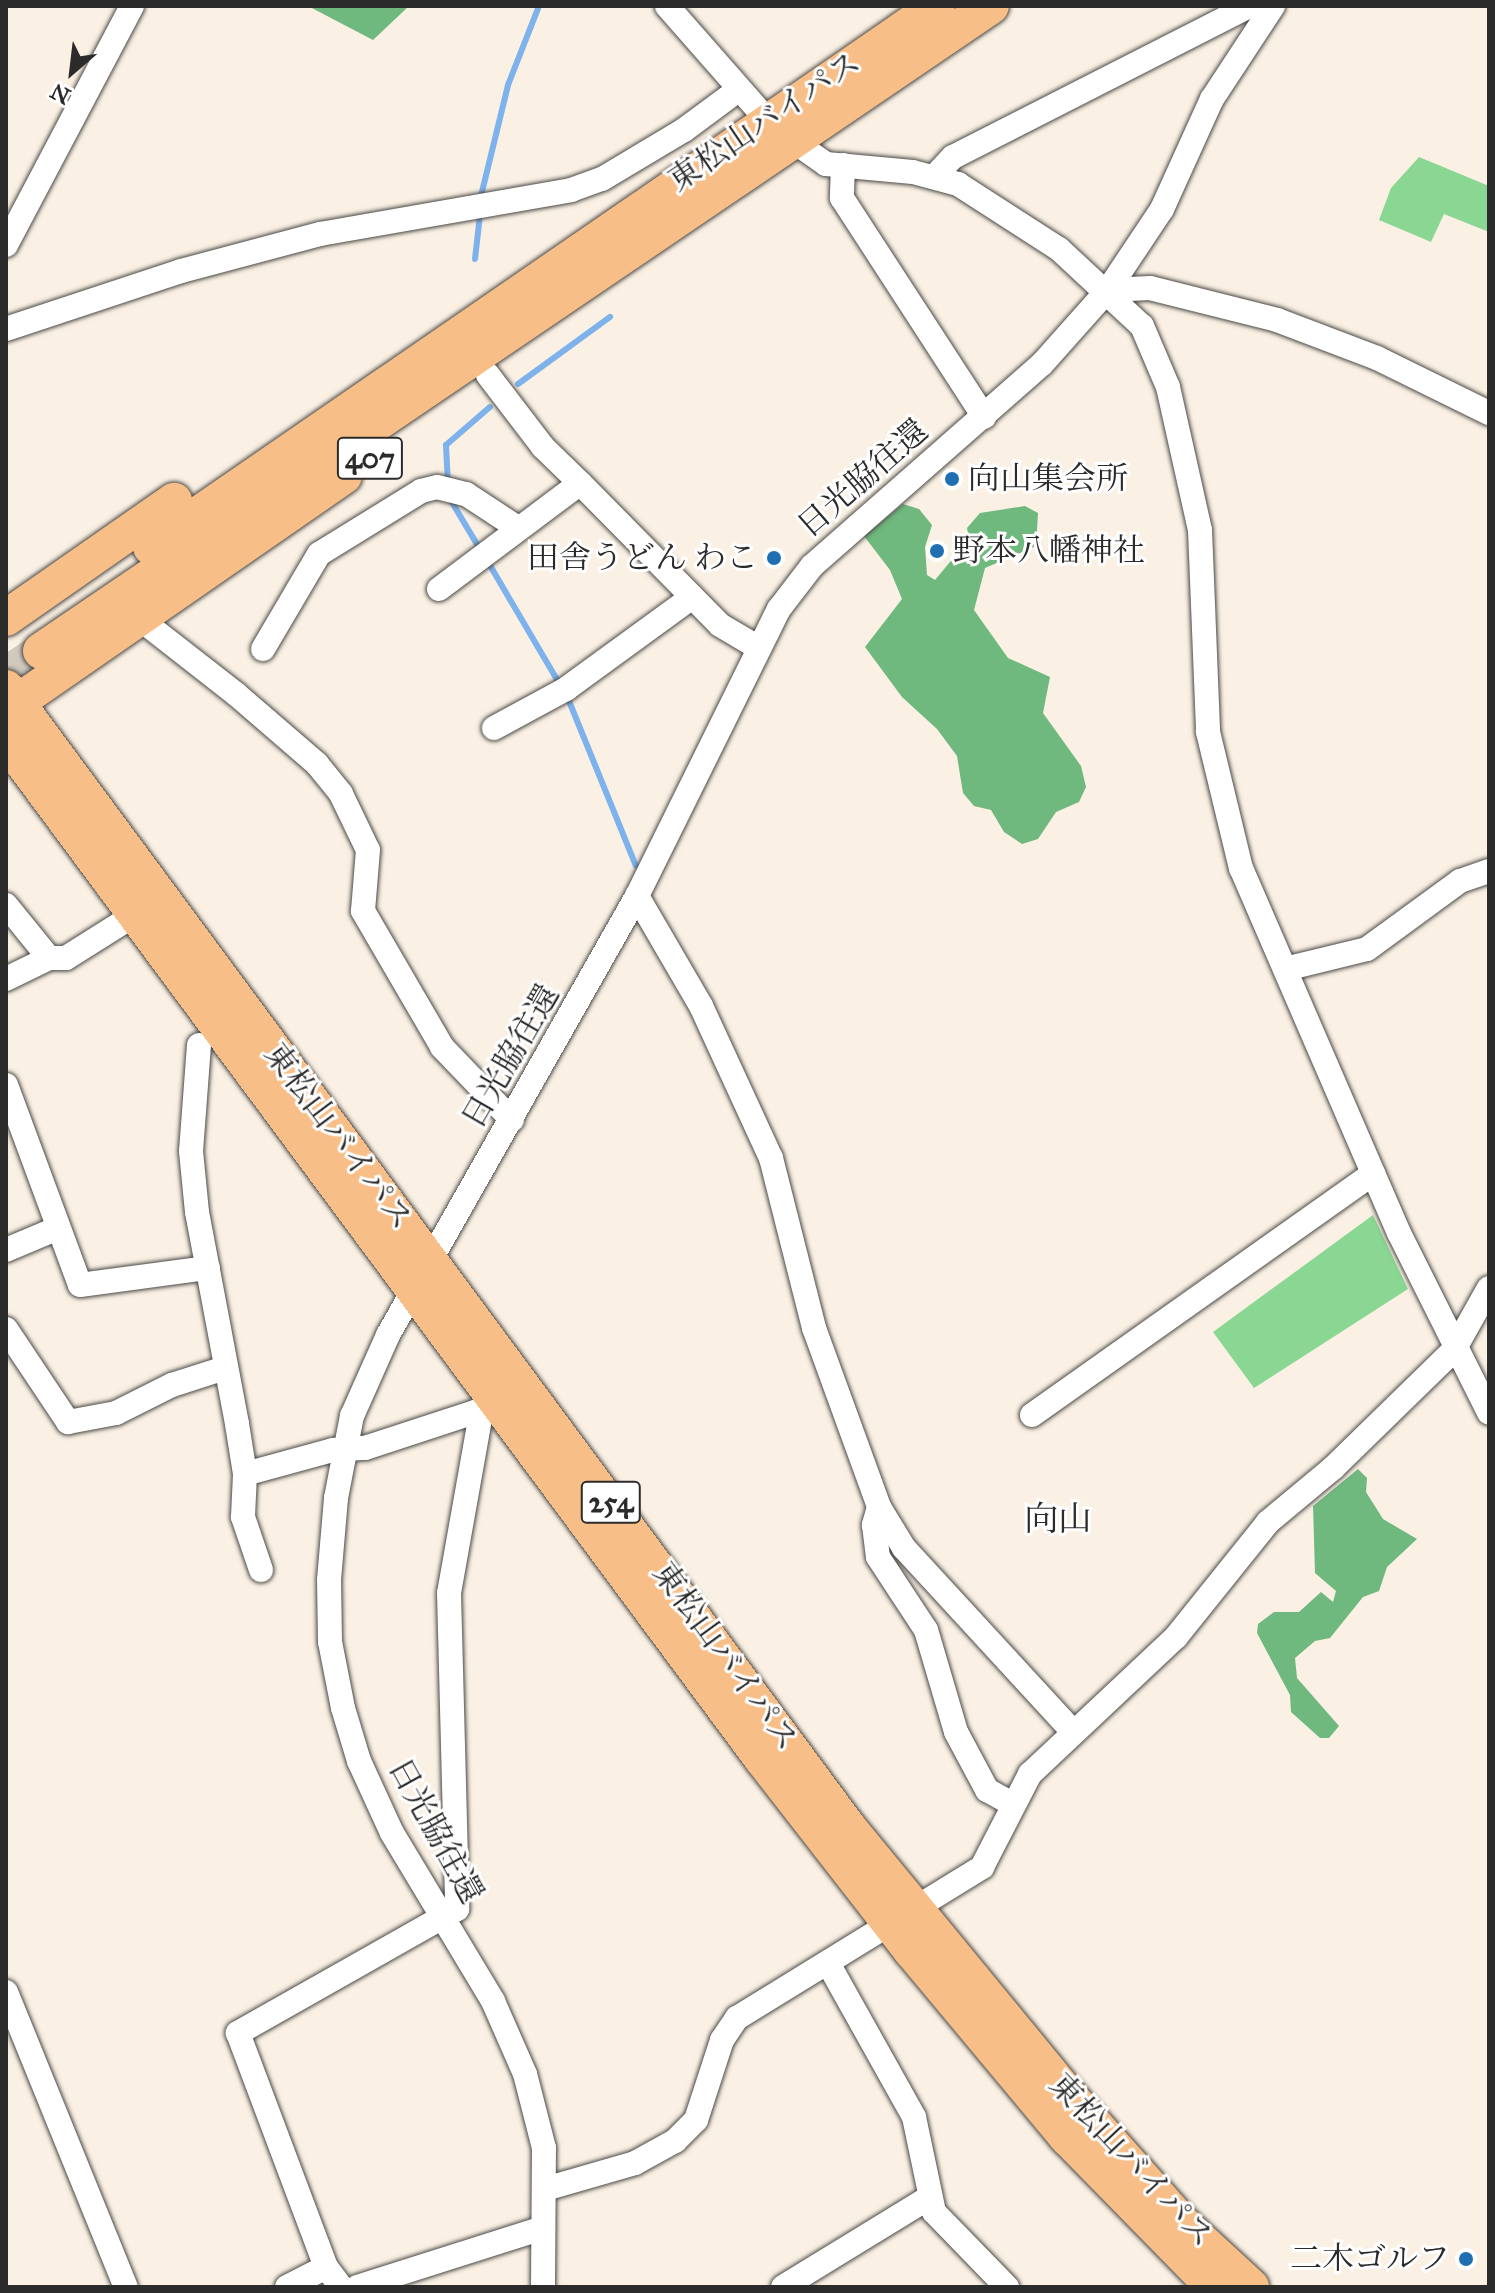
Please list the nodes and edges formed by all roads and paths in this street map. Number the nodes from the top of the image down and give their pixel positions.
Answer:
1 (132, 6) edge
2 (667, 6) edge
3 (937, 6) edge
4 (991, 6) edge
5 (1249, 6) edge
6 (1273, 6) edge
7 (738, 90) junction
8 (780, 131) junction
9 (843, 165) junction
10 (935, 176) junction
11 (712, 199) junction
12 (6, 245) edge
13 (1108, 290) junction
14 (6, 329) edge
15 (488, 375) junction
16 (1489, 413) edge
17 (984, 417) junction
18 (580, 483) junction
19 (518, 528) junction
20 (439, 589) dead end
21 (692, 597) junction
22 (140, 619) junction
23 (25, 634) edge
24 (759, 648) junction
25 (263, 649) dead end
26 (10, 700) edge
27 (494, 728) dead end
28 (6, 740) edge
29 (1489, 871) edge
30 (637, 896) junction
31 (6, 905) edge
32 (136, 914) junction
33 (49, 958) junction
34 (1285, 969) junction
35 (6, 979) edge
36 (199, 1045) dead end
37 (6, 1085) edge
38 (512, 1120) junction
39 (1373, 1174) junction
40 (58, 1228) junction
41 (6, 1250) edge
42 (208, 1268) junction
43 (422, 1275) junction
44 (1489, 1288) edge
45 (6, 1329) edge
46 (1454, 1350) junction
47 (225, 1368) junction
48 (1489, 1413) edge
49 (1032, 1415) dead end
50 (343, 1450) junction
51 (245, 1474) junction
52 (879, 1507) junction
53 (261, 1570) dead end
54 (1072, 1731) junction
55 (1012, 1804) junction
56 (445, 1915) junction
57 (903, 1919) junction
58 (828, 1963) junction
59 (6, 1992) edge
60 (545, 2189) junction
61 (928, 2198) junction
62 (543, 2228) junction
63 (326, 2267) junction
64 (126, 2287) edge
65 (287, 2287) edge
66 (341, 2287) edge
67 (357, 2287) edge
68 (543, 2287) edge
69 (783, 2287) edge
70 (1007, 2287) edge
71 (1214, 2287) edge
72 (1251, 2287) edge

1 - 12 street
2 - 7 street
3 - 8 highway, 東松山バイパス / 407
4 - 8 highway, 東松山バイパス / 407
5 - 10 street
6 - 13 street, 日光脇往還
7 - 8 street
7 - 14 street
8 - 9 street
8 - 11 highway, 東松山バイパス / 407
8 - 23 highway, 東松山バイパス / 407
9 - 10 street
9 - 17 street
10 - 13 street
11 - 15 highway, 407
11 - 23 highway, 407
13 - 16 street
13 - 17 street, 日光脇往還
13 - 34 street
15 - 18 street
15 - 22 highway, 407
17 - 24 street, 日光脇往還
18 - 19 street
18 - 21 street
19 - 20 street
19 - 25 street
21 - 24 street
21 - 27 street
22 - 26 highway, 407
22 - 38 street
24 - 30 street, 日光脇往還
26 - 43 highway, 東松山バイパス / 254
28 - 32 highway, 東松山バイパス / 254
29 - 34 street
30 - 38 street, 日光脇往還
30 - 52 street
31 - 33 street
32 - 33 street
32 - 43 highway, 東松山バイパス / 254
33 - 35 street
34 - 39 street
36 - 42 street
37 - 40 street
38 - 43 street, 日光脇往還
39 - 46 street
39 - 49 street
40 - 41 street
40 - 42 street
42 - 47 street
43 - 50 street, 日光脇往還
43 - 57 highway, 東松山バイパス / 254
44 - 46 street
45 - 47 street
46 - 48 street
46 - 54 street
47 - 51 street
50 - 51 street
50 - 56 street, 日光脇往還
50 - 56 street
51 - 53 street
52 - 54 street
52 - 55 street
54 - 55 street
55 - 57 street
56 - 60 street, 日光脇往還
56 - 63 street
57 - 58 street
57 - 71 highway, 東松山バイパス / 254
57 - 72 highway, 東松山バイパス / 254
58 - 60 street
58 - 61 street
59 - 64 street
60 - 62 street, 日光脇往還
61 - 69 street
61 - 70 street
62 - 67 street
62 - 68 street, 日光脇往還
63 - 65 street
63 - 66 street

